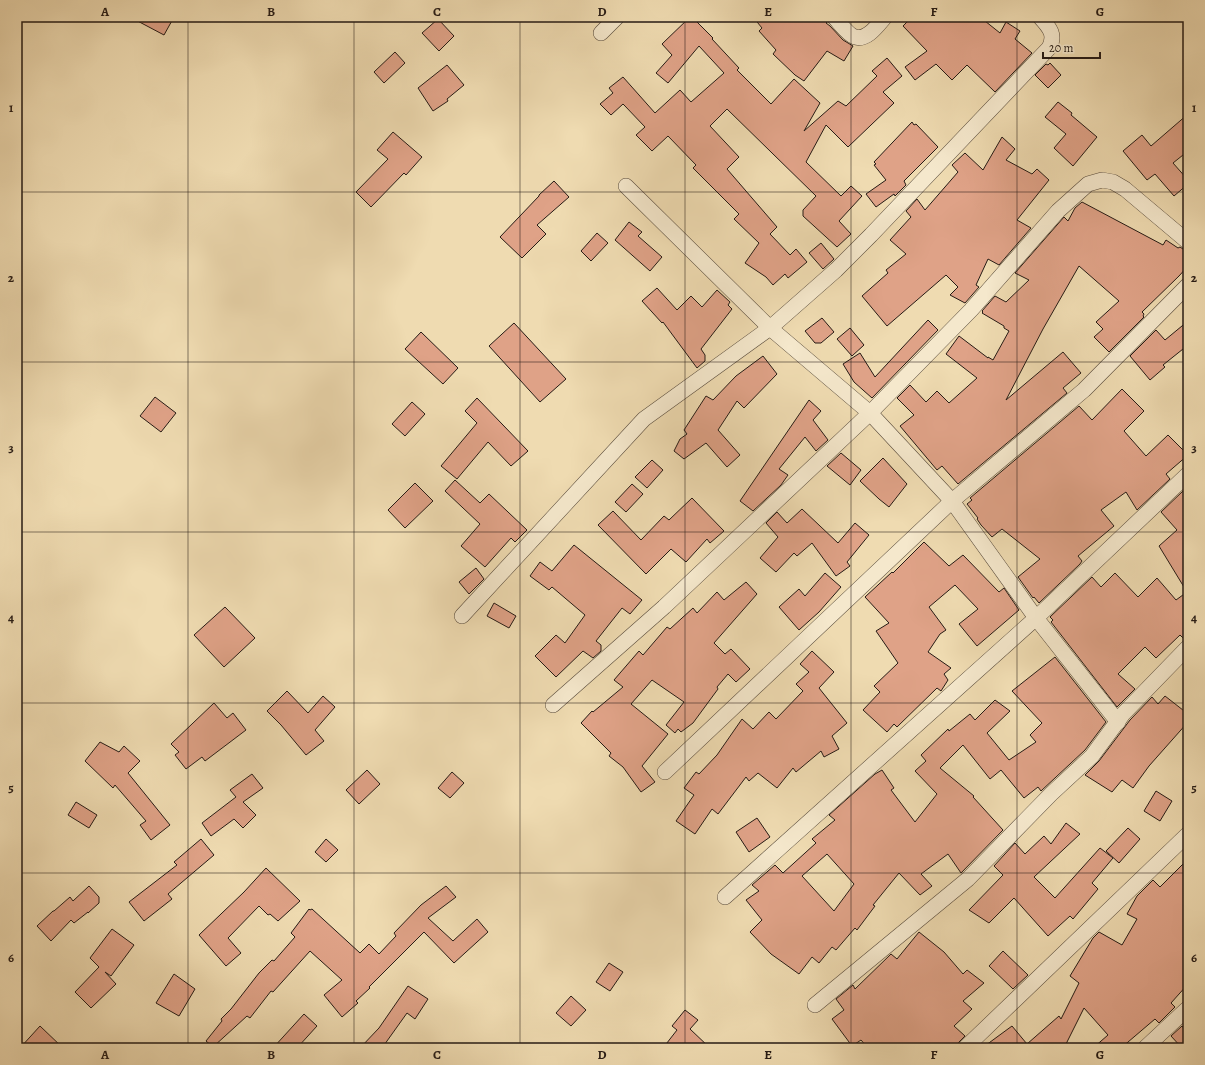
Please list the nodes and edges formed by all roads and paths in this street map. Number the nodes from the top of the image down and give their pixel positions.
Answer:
1 (616, 17) edge
2 (834, 17) edge
3 (885, 17) edge
4 (1040, 17) edge
5 (601, 33) dead end
6 (626, 186) dead end
7 (1188, 242) edge
8 (1188, 285) edge
9 (770, 328) junction
10 (870, 414) junction
11 (1188, 474) edge
12 (952, 501) junction
13 (462, 616) dead end
14 (1036, 618) junction
15 (1188, 647) edge
16 (553, 705) dead end
17 (1118, 722) junction
18 (665, 772) dead end
19 (1188, 834) edge
20 (725, 897) dead end
21 (815, 1005) dead end
22 (1188, 1008) edge
23 (965, 1048) edge
24 (1145, 1048) edge

1 - 5 street
2 - 3 street
4 - 9 street
6 - 9 street
7 - 10 street
8 - 12 street
9 - 10 street
9 - 13 street
10 - 12 street
10 - 16 street
11 - 14 street
12 - 14 street
12 - 18 street
14 - 17 street
14 - 20 street
15 - 17 street
17 - 21 street
19 - 23 street
22 - 24 street

